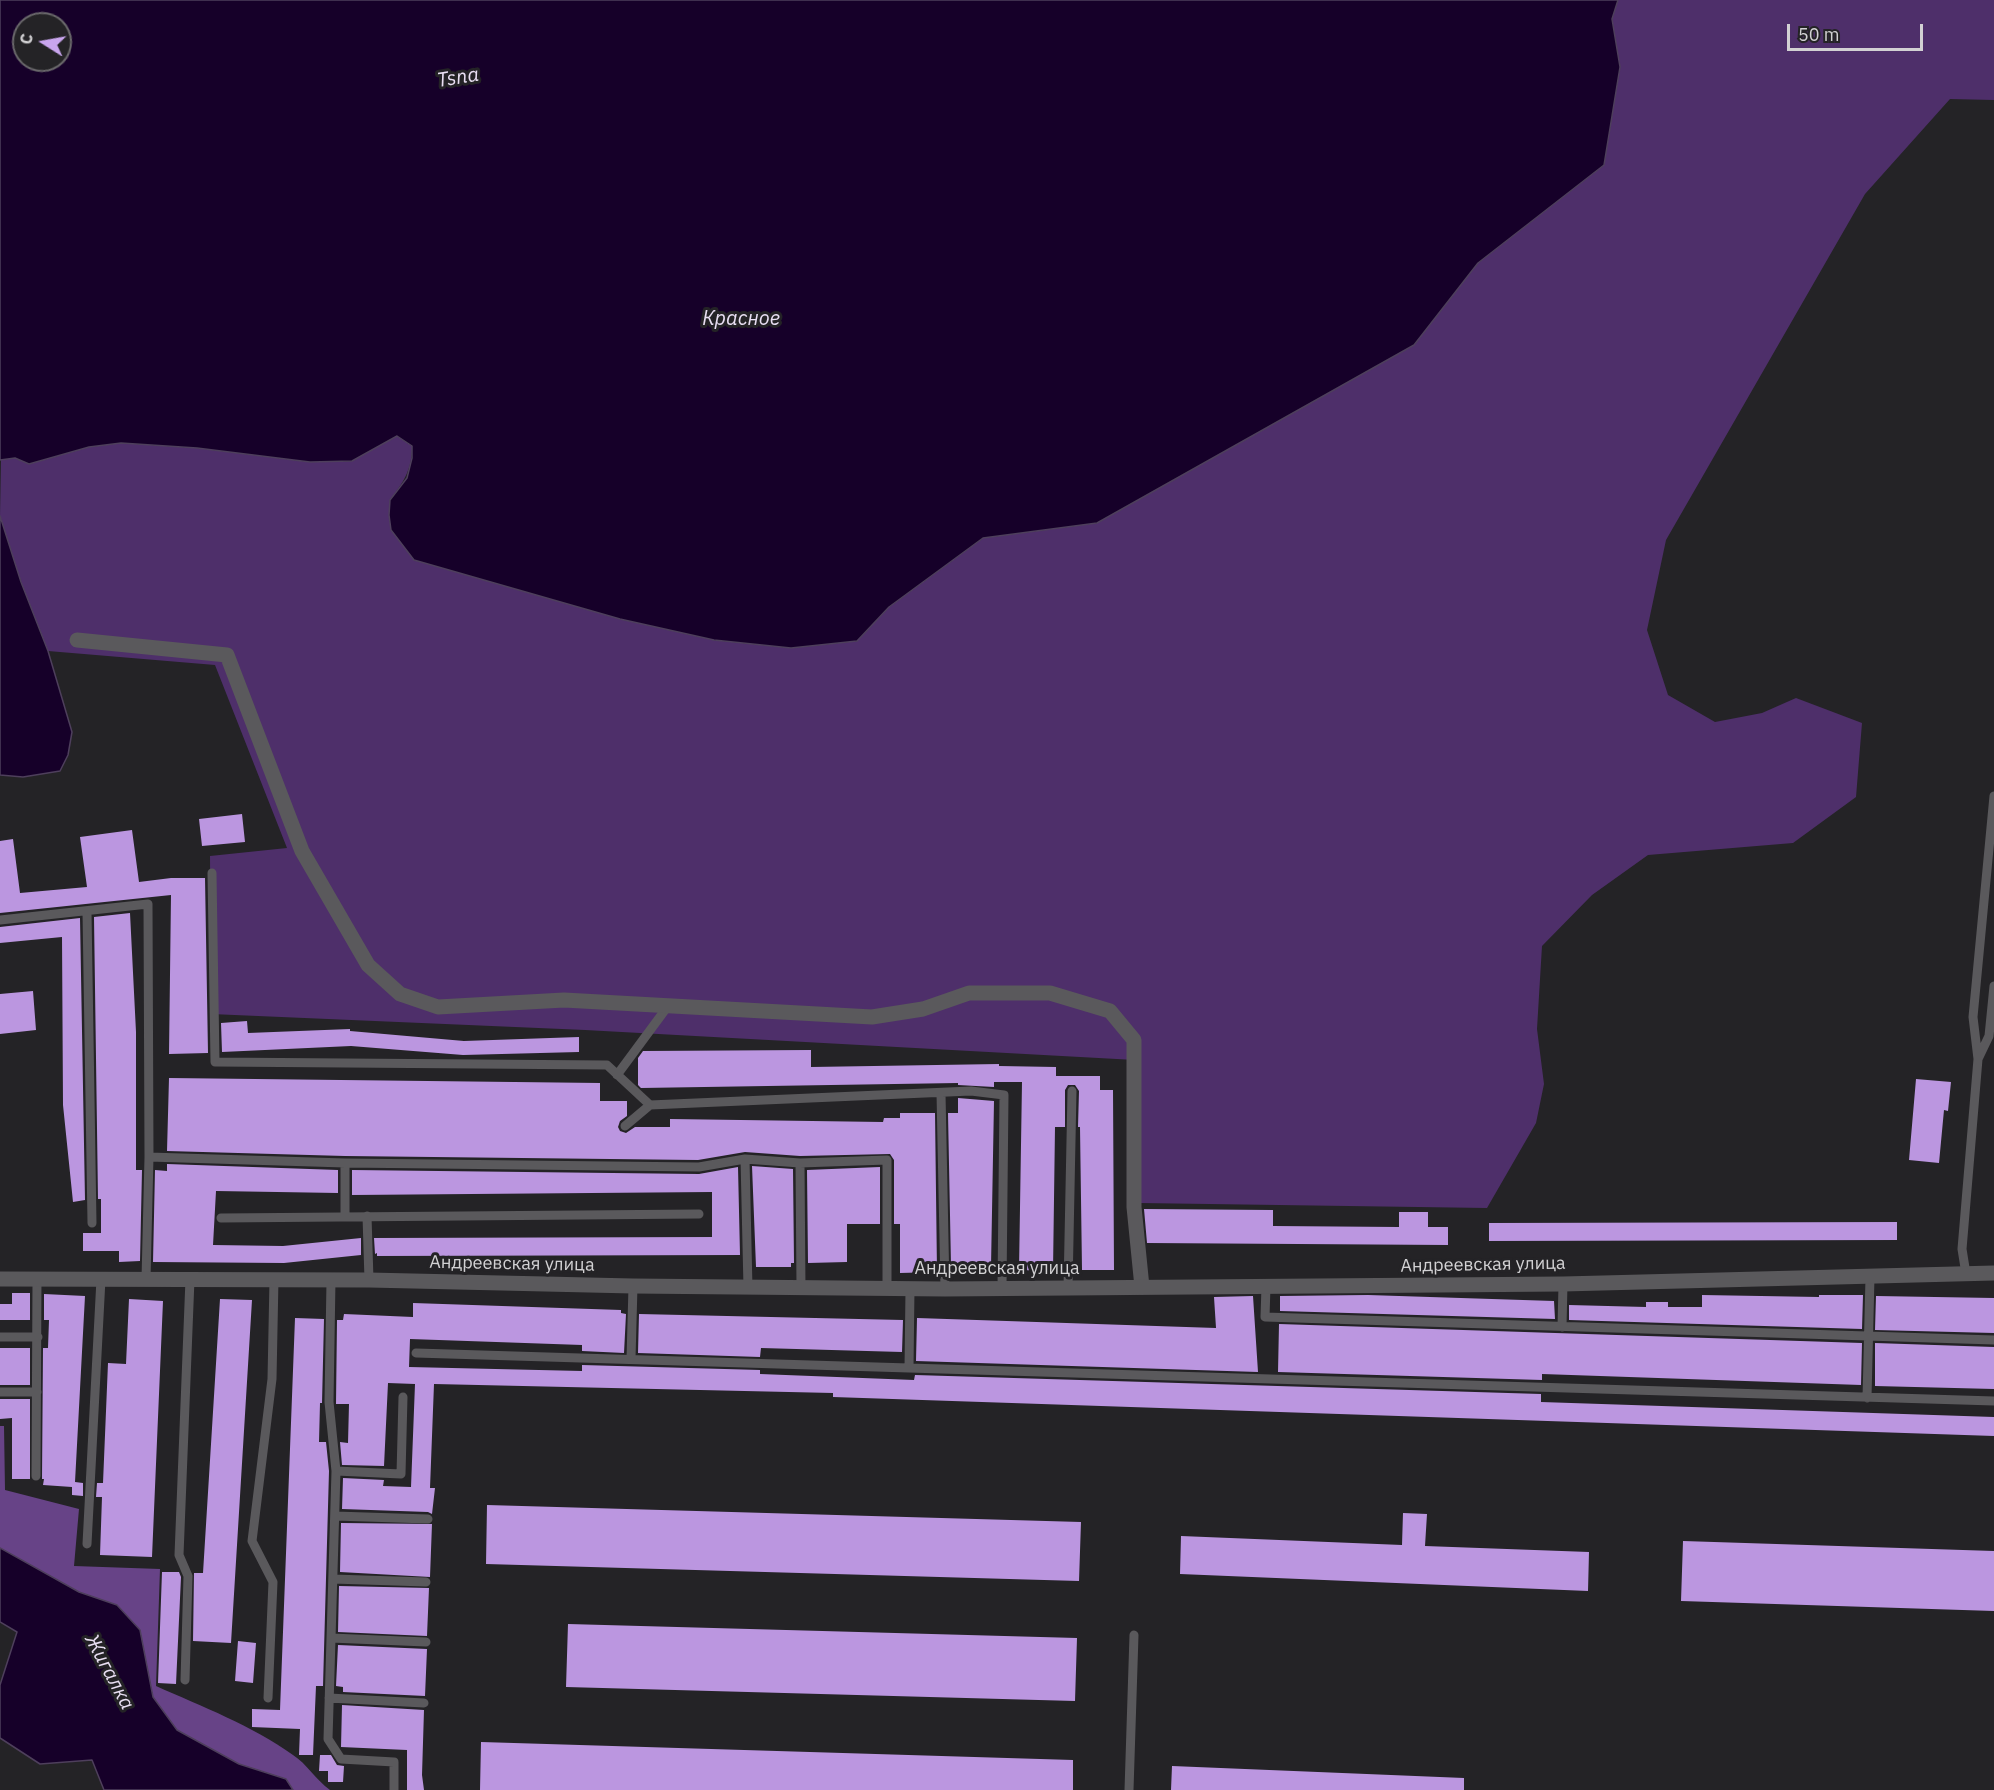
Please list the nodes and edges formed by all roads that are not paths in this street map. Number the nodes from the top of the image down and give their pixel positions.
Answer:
1 (77, 640) dead end
2 (1994, 796) edge
3 (212, 873) dead end
4 (87, 912) junction
5 (0, 920) edge
6 (1994, 986) edge
7 (668, 1006) junction
8 (1978, 1059) junction
9 (617, 1075) junction
10 (1072, 1091) dead end
11 (941, 1094) junction
12 (650, 1105) junction
13 (625, 1126) dead end
14 (149, 1157) junction
15 (745, 1159) junction
16 (345, 1163) junction
17 (800, 1163) junction
18 (699, 1214) dead end
19 (367, 1216) junction
20 (345, 1217) junction
21 (221, 1218) dead end
22 (92, 1222) dead end
23 (1994, 1273) edge
24 (1965, 1274) junction
25 (1870, 1277) junction
26 (0, 1279) edge
27 (38, 1279) junction
28 (101, 1279) junction
29 (146, 1279) junction
30 (190, 1279) junction
31 (273, 1279) junction
32 (331, 1280) junction
33 (369, 1280) junction
34 (1563, 1284) junction
35 (633, 1286) junction
36 (1266, 1286) junction
37 (1142, 1287) junction
38 (748, 1288) junction
39 (801, 1288) junction
40 (1002, 1288) junction
41 (1068, 1288) junction
42 (887, 1289) junction
43 (910, 1289) junction
44 (945, 1290) junction
45 (1563, 1326) junction
46 (1869, 1336) junction
47 (0, 1337) edge
48 (38, 1337) junction
49 (1994, 1340) edge
50 (416, 1353) dead end
51 (632, 1359) junction
52 (909, 1368) junction
53 (0, 1392) edge
54 (37, 1392) junction
55 (404, 1397) dead end
56 (1867, 1398) junction
57 (1994, 1401) edge
58 (336, 1471) junction
59 (36, 1476) dead end
60 (335, 1516) junction
61 (428, 1519) dead end
62 (87, 1544) dead end
63 (333, 1579) junction
64 (426, 1582) dead end
65 (1134, 1635) dead end
66 (331, 1638) junction
67 (426, 1642) dead end
68 (185, 1680) dead end
69 (268, 1698) dead end
70 (329, 1698) junction
71 (424, 1703) dead end
72 (394, 1790) edge
73 (1129, 1790) edge

1 - 7 street
2 - 8 lane
3 - 9 lane
4 - 5 lane
4 - 14 lane
4 - 22 lane
6 - 8 lane
7 - 9 lane
7 - 37 street
8 - 24 lane
9 - 12 lane
10 - 41 lane
11 - 12 lane
11 - 40 lane
11 - 44 lane
12 - 13 lane
14 - 16 lane
14 - 29 lane
15 - 16 lane
15 - 17 lane
15 - 38 lane
16 - 20 lane
17 - 39 lane
17 - 42 lane
18 - 19 lane
19 - 20 lane
19 - 33 lane
20 - 21 lane
23 - 24 street, Андреевская улица
24 - 25 street, Андреевская улица
25 - 34 street, Андреевская улица
25 - 46 lane
26 - 27 street, Андреевская улица
27 - 28 street, Андреевская улица
27 - 48 lane
28 - 29 street, Андреевская улица
28 - 62 lane
29 - 30 street, Андреевская улица
30 - 31 street, Андреевская улица
30 - 68 lane
31 - 32 street, Андреевская улица
31 - 69 lane
32 - 33 street, Андреевская улица
32 - 58 lane
33 - 35 street, Андреевская улица
34 - 36 street, Андреевская улица
34 - 45 lane
35 - 38 street, Андреевская улица
35 - 51 lane
36 - 37 street, Андреевская улица
36 - 45 lane
37 - 41 street, Андреевская улица
38 - 39 street, Андреевская улица
39 - 42 street, Андреевская улица
40 - 41 street, Андреевская улица
40 - 44 street, Андреевская улица
42 - 43 street, Андреевская улица
43 - 44 street, Андреевская улица
43 - 52 lane
45 - 46 lane
46 - 49 lane
46 - 56 lane
47 - 48 lane
48 - 54 lane
50 - 51 lane
51 - 52 lane
52 - 56 lane
53 - 54 lane
54 - 59 lane
55 - 58 lane
56 - 57 lane
58 - 60 lane
60 - 61 lane
60 - 63 lane
63 - 64 lane
63 - 66 lane
65 - 73 lane
66 - 67 lane
66 - 70 lane
70 - 71 lane
70 - 72 lane

